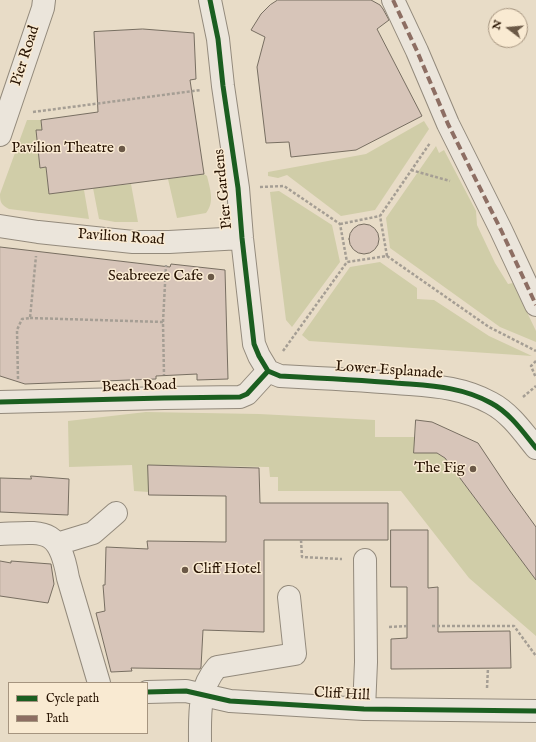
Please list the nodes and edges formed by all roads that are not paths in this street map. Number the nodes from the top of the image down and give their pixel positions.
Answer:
1 (44, 0) edge
2 (393, 0) edge
3 (207, 1) edge
4 (3, 125) edge
5 (0, 226) edge
6 (242, 238) junction
7 (536, 305) edge
8 (268, 371) junction
9 (9, 402) edge
10 (536, 448) edge
11 (116, 513) dead end
12 (0, 534) edge
13 (57, 544) junction
14 (365, 560) dead end
15 (289, 597) dead end
16 (99, 682) edge
17 (148, 692) edge
18 (202, 694) junction
19 (364, 709) junction
20 (536, 711) edge
21 (200, 742) edge

1 - 4 street, Pier Road
2 - 7 street
3 - 6 street, Pier Gardens
5 - 6 street, Pavilion Road
6 - 8 street, Pier Gardens
8 - 9 street, Beach Road
8 - 10 street, Lower Esplanade
11 - 13 street
12 - 13 street
13 - 16 street
14 - 19 street
15 - 18 street
17 - 18 street, Cliff Hill
18 - 19 street, Cliff Hill
18 - 21 street
19 - 20 street, Cliff Hill

